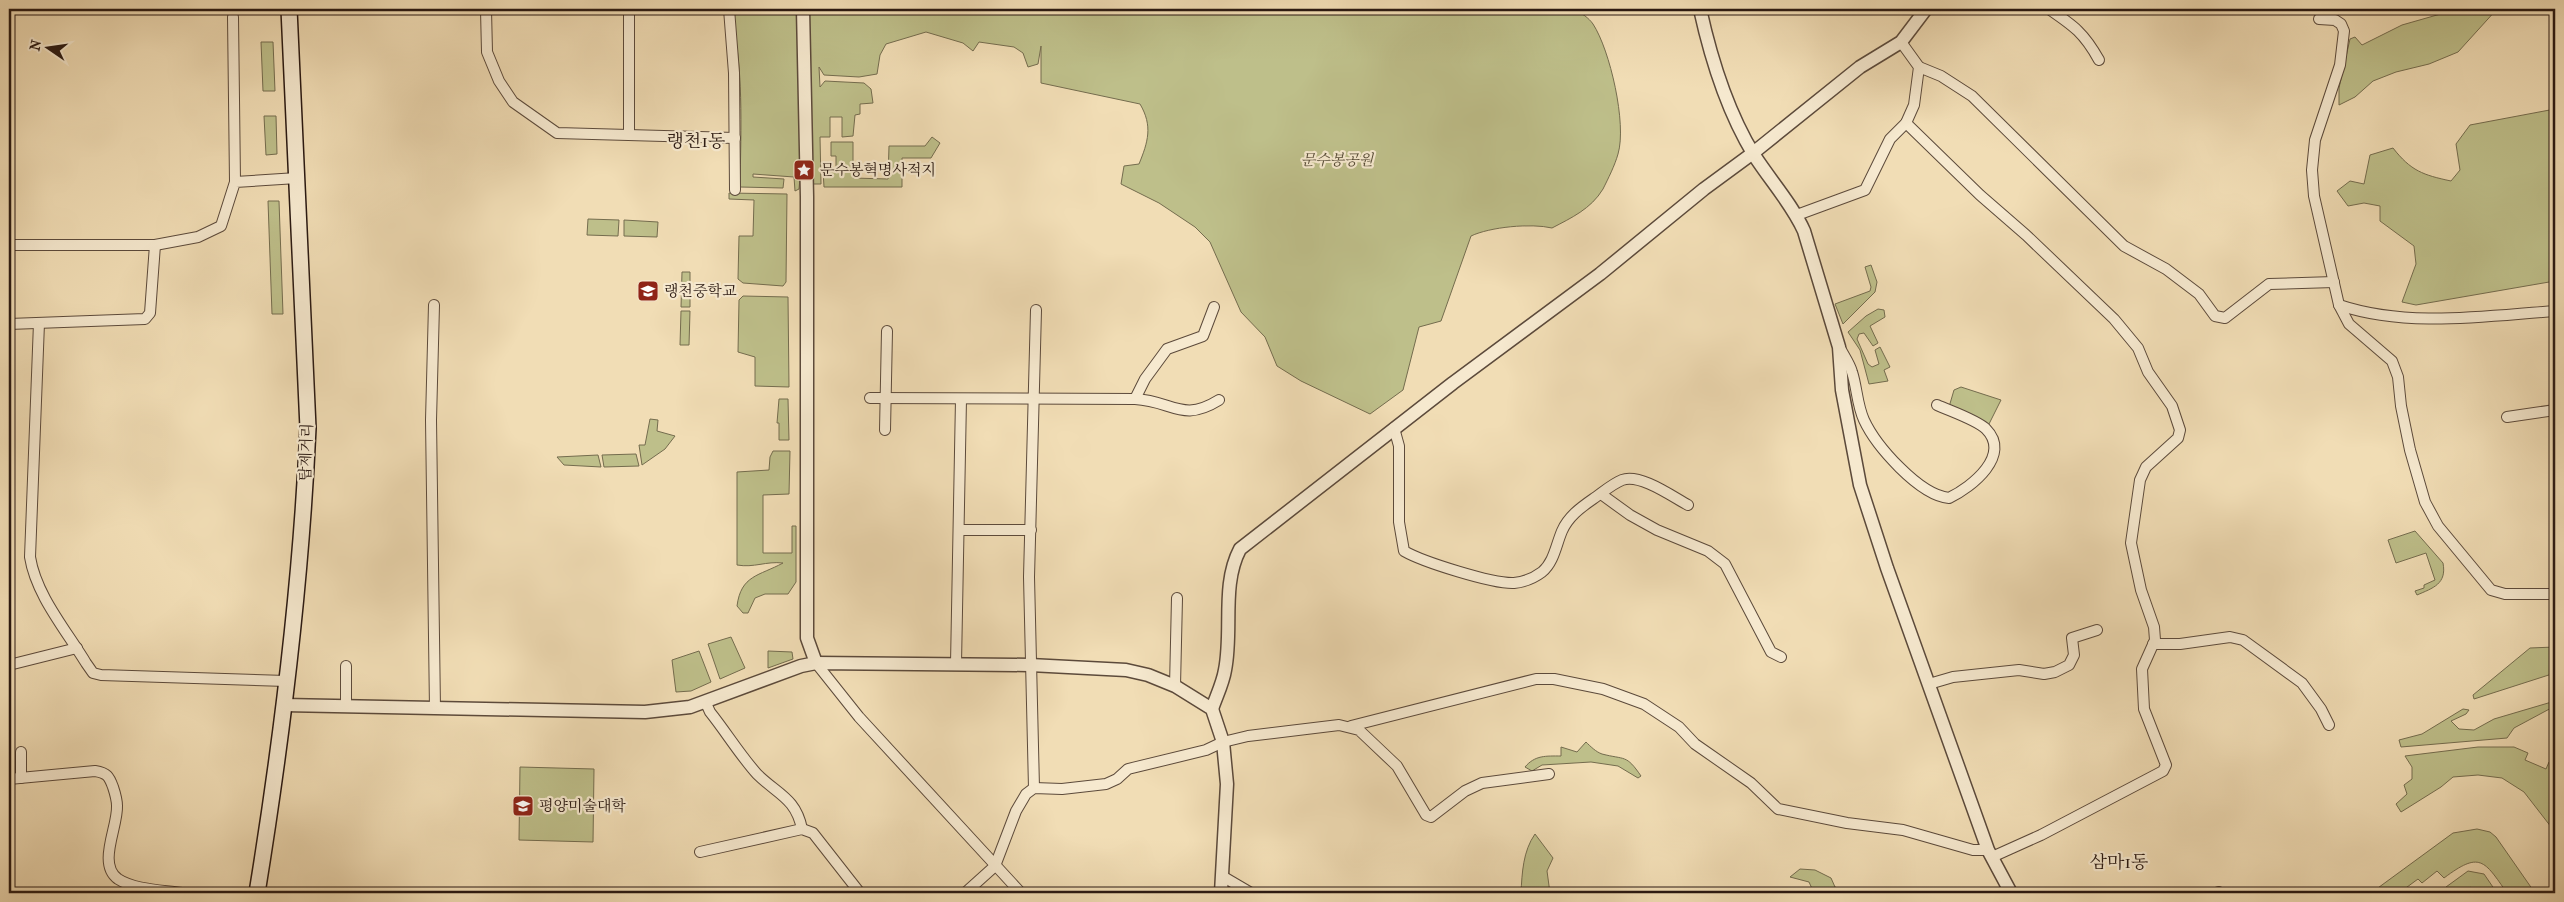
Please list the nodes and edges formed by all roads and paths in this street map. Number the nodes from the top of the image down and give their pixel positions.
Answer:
1 (289, 9) edge
2 (629, 9) edge
3 (729, 9) edge
4 (803, 9) edge
5 (1700, 9) edge
6 (1926, 9) edge
7 (2049, 9) edge
8 (486, 10) dead end
9 (233, 16) dead end
10 (2319, 19) dead end
11 (1901, 42) junction
12 (2099, 60) dead end
13 (1919, 67) junction
14 (1906, 123) junction
15 (630, 134) junction
16 (735, 138) junction
17 (1753, 153) junction
18 (298, 178) junction
19 (236, 182) junction
20 (735, 190) dead end
21 (1797, 215) junction
22 (9, 245) edge
23 (155, 245) junction
24 (2334, 282) junction
25 (2339, 305) junction
26 (434, 306) dead end
27 (1214, 308) dead end
28 (1036, 310) dead end
29 (2555, 312) edge
30 (39, 323) junction
31 (9, 324) edge
32 (887, 331) dead end
33 (1839, 347) junction
34 (870, 398) dead end
35 (886, 399) junction
36 (961, 399) junction
37 (1135, 399) junction
38 (1034, 400) junction
39 (1219, 400) dead end
40 (1937, 405) dead end
41 (2555, 410) edge
42 (2507, 417) dead end
43 (1394, 428) junction
44 (885, 430) dead end
45 (1601, 494) junction
46 (1688, 505) dead end
47 (959, 530) junction
48 (1031, 530) junction
49 (2555, 594) edge
50 (1178, 598) dead end
51 (2098, 630) dead end
52 (2153, 644) junction
53 (77, 648) junction
54 (1781, 657) dead end
55 (816, 664) junction
56 (956, 664) junction
57 (9, 665) edge
58 (1030, 665) junction
59 (346, 666) dead end
60 (286, 681) junction
61 (1929, 684) junction
62 (1175, 686) junction
63 (705, 701) junction
64 (284, 705) junction
65 (346, 707) junction
66 (435, 709) junction
67 (1212, 710) junction
68 (2329, 725) dead end
69 (1351, 726) junction
70 (1223, 742) junction
71 (21, 752) dead end
72 (1549, 774) dead end
73 (21, 778) junction
74 (9, 779) edge
75 (1034, 788) junction
76 (802, 829) junction
77 (700, 852) dead end
78 (1990, 853) junction
79 (995, 866) junction
80 (1222, 876) junction
81 (182, 893) edge
82 (257, 893) edge
83 (860, 893) edge
84 (965, 893) edge
85 (1021, 893) edge
86 (1221, 893) edge
87 (1251, 893) edge
88 (2011, 893) edge

1 - 18 main road, 탑제거리
2 - 15 street
3 - 16 street
4 - 55 street
5 - 17 street
6 - 11 street
7 - 12 street
8 - 15 street
9 - 19 street
10 - 24 street
11 - 13 street
11 - 17 street
13 - 14 street
13 - 24 street
14 - 21 street
14 - 52 street
15 - 16 street
16 - 20 street
17 - 21 street
17 - 43 street
18 - 19 street
18 - 60 main road, 탑제거리
19 - 23 street
21 - 33 street
22 - 23 street
23 - 30 street
24 - 25 street
25 - 29 street
25 - 49 street
26 - 66 street
27 - 37 street
28 - 38 street
30 - 31 street
30 - 53 street
32 - 35 street
33 - 40 street
33 - 61 street
34 - 35 street
35 - 36 street
35 - 44 street
36 - 38 street
36 - 47 street
37 - 38 street
37 - 39 street
38 - 48 street
41 - 42 street
43 - 45 street
43 - 67 street
45 - 46 street
45 - 54 street
47 - 48 street
47 - 56 street
48 - 58 street
50 - 62 street
51 - 61 street
52 - 68 street
52 - 78 street
53 - 57 street
53 - 60 street
55 - 56 street
55 - 63 street
55 - 79 street
56 - 58 street
58 - 62 street
58 - 75 street
59 - 65 street
60 - 64 main road, 탑제거리
61 - 78 street
62 - 67 street
63 - 66 street
63 - 76 street
64 - 65 street
64 - 82 main road, 탑제거리
65 - 66 street
67 - 70 street
69 - 70 street
69 - 72 street
69 - 78 street
70 - 75 street
70 - 80 street
71 - 73 street
73 - 74 street
73 - 81 street
75 - 79 street
76 - 77 street
76 - 83 street
78 - 88 street
79 - 84 street
79 - 85 street
80 - 86 street
80 - 87 street

